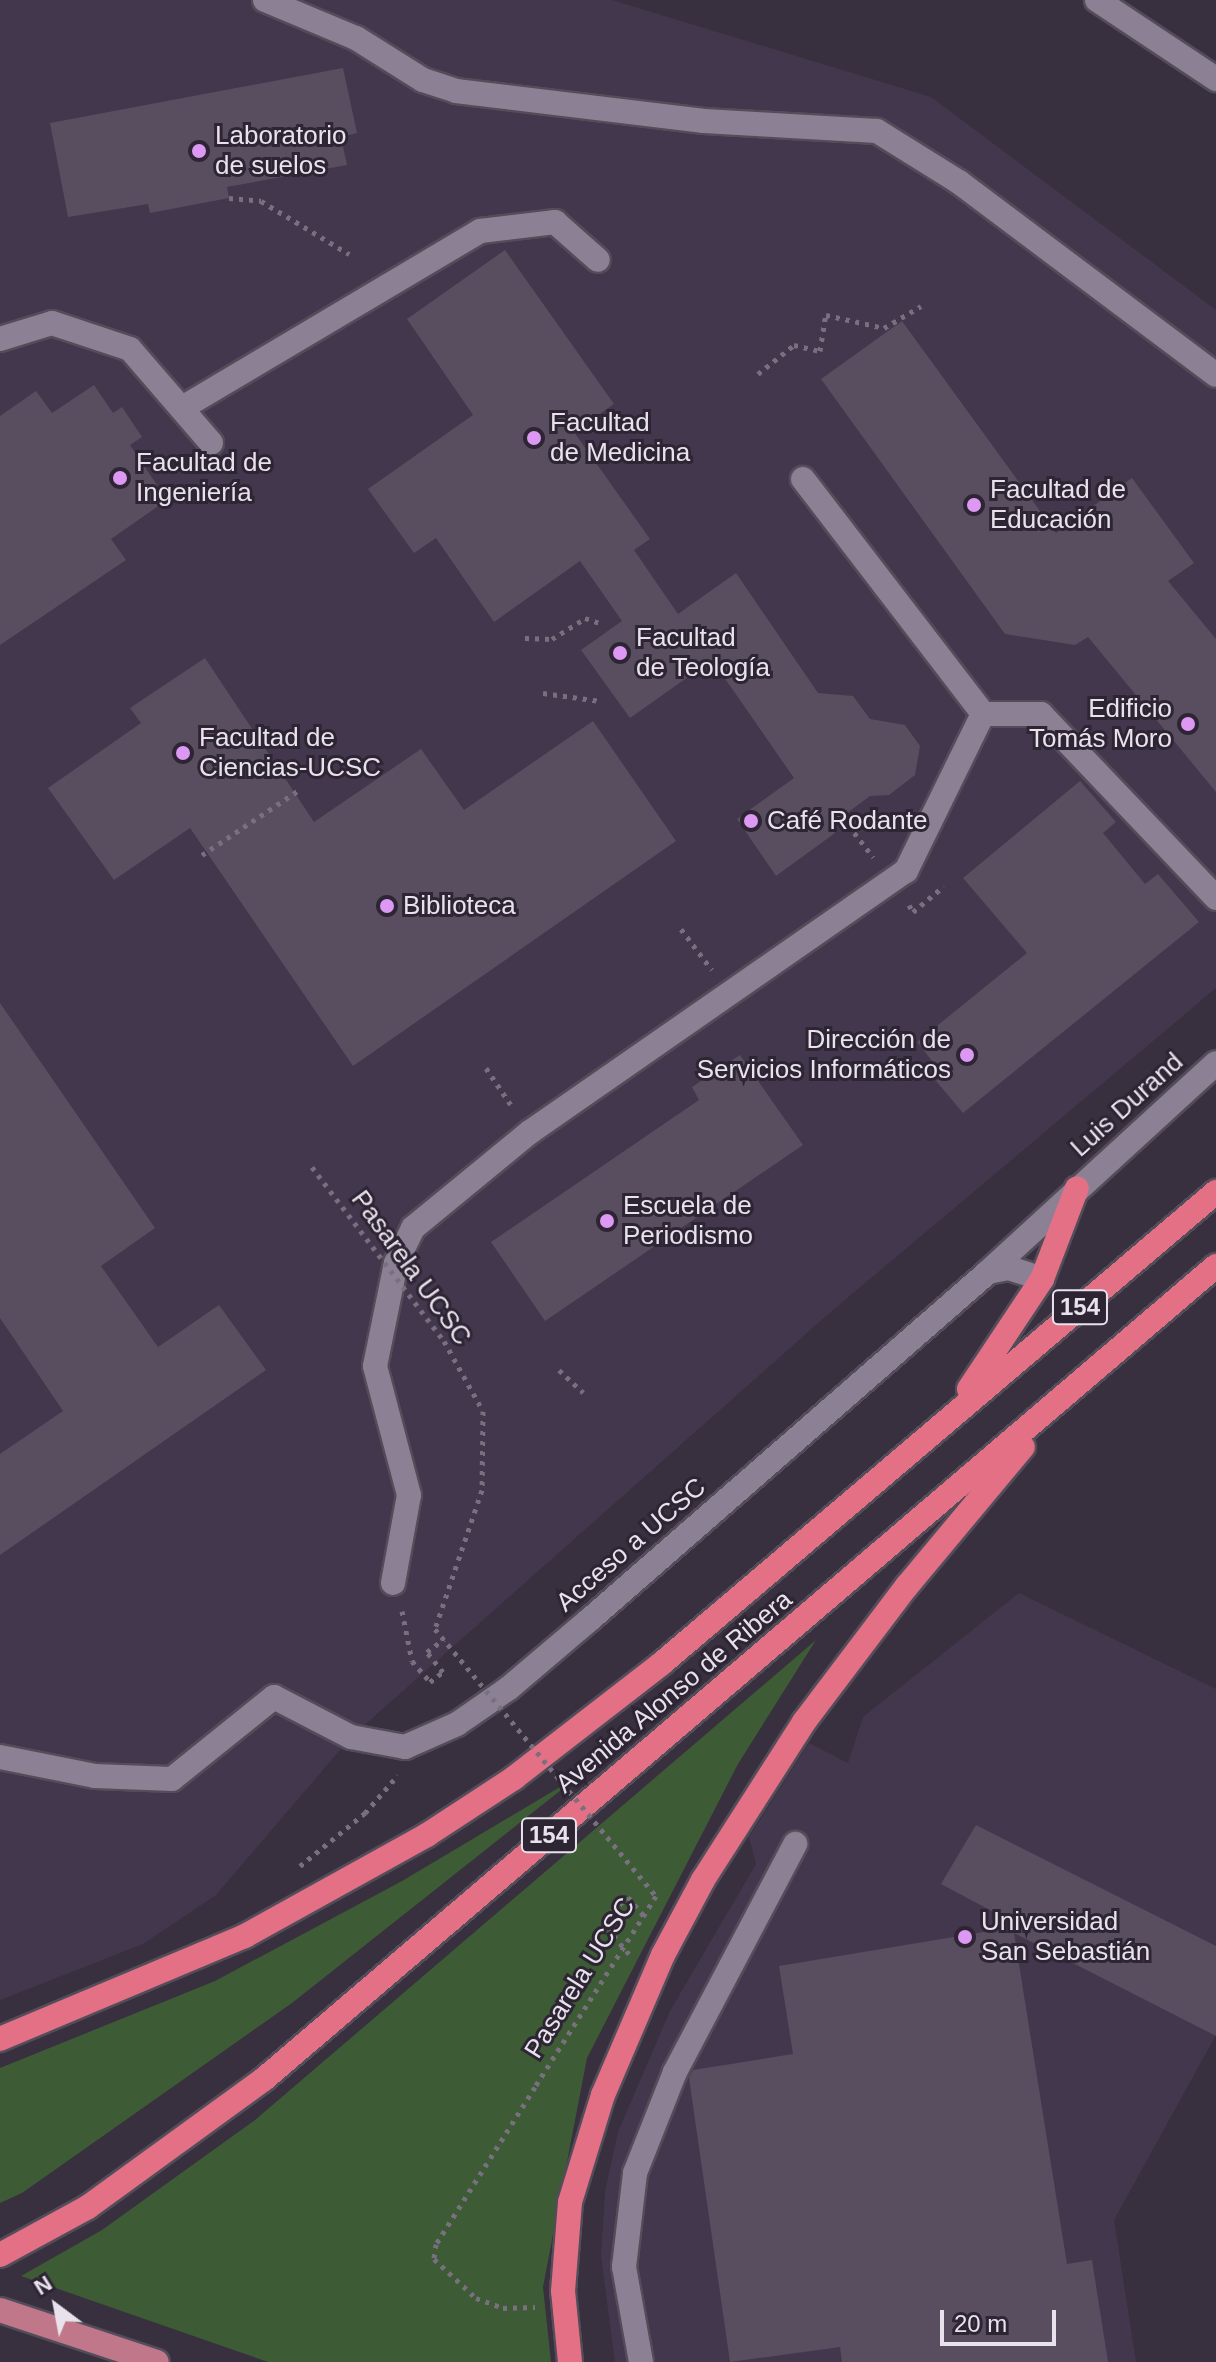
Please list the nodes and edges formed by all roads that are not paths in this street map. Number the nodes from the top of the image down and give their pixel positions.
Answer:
1 (265, 0) edge
2 (1097, 0) edge
3 (1216, 79) edge
4 (598, 260) dead end
5 (0, 339) edge
6 (1216, 375) edge
7 (182, 408) junction
8 (211, 443) dead end
9 (803, 479) dead end
10 (983, 714) junction
11 (1216, 898) edge
12 (1216, 1063) edge
13 (1077, 1188) junction
14 (1216, 1192) edge
15 (1216, 1266) edge
16 (988, 1272) junction
17 (1042, 1279) junction
18 (1077, 1385) junction
19 (945, 1422) junction
20 (393, 1583) dead end
21 (0, 1757) edge
22 (795, 1844) dead end
23 (0, 2039) edge
24 (0, 2255) edge
25 (0, 2310) edge
26 (157, 2362) edge
27 (570, 2362) edge
28 (641, 2362) edge

1 - 6 street
2 - 3 street
4 - 7 street
5 - 7 street
7 - 8 street
9 - 10 street
10 - 11 street
10 - 20 street
12 - 13 street, Luis Durand
13 - 16 street, Acceso a UCSC
13 - 17 highway
14 - 19 highway, Avenida Alonso de Ribera / 154
15 - 18 highway, Avenida Alonso de Ribera / 154
16 - 17 street
16 - 21 street, Acceso a UCSC
17 - 19 highway
18 - 24 highway, Avenida Alonso de Ribera / 154
18 - 27 highway
19 - 23 highway, Avenida Alonso de Ribera / 154
22 - 28 street
25 - 26 main road

